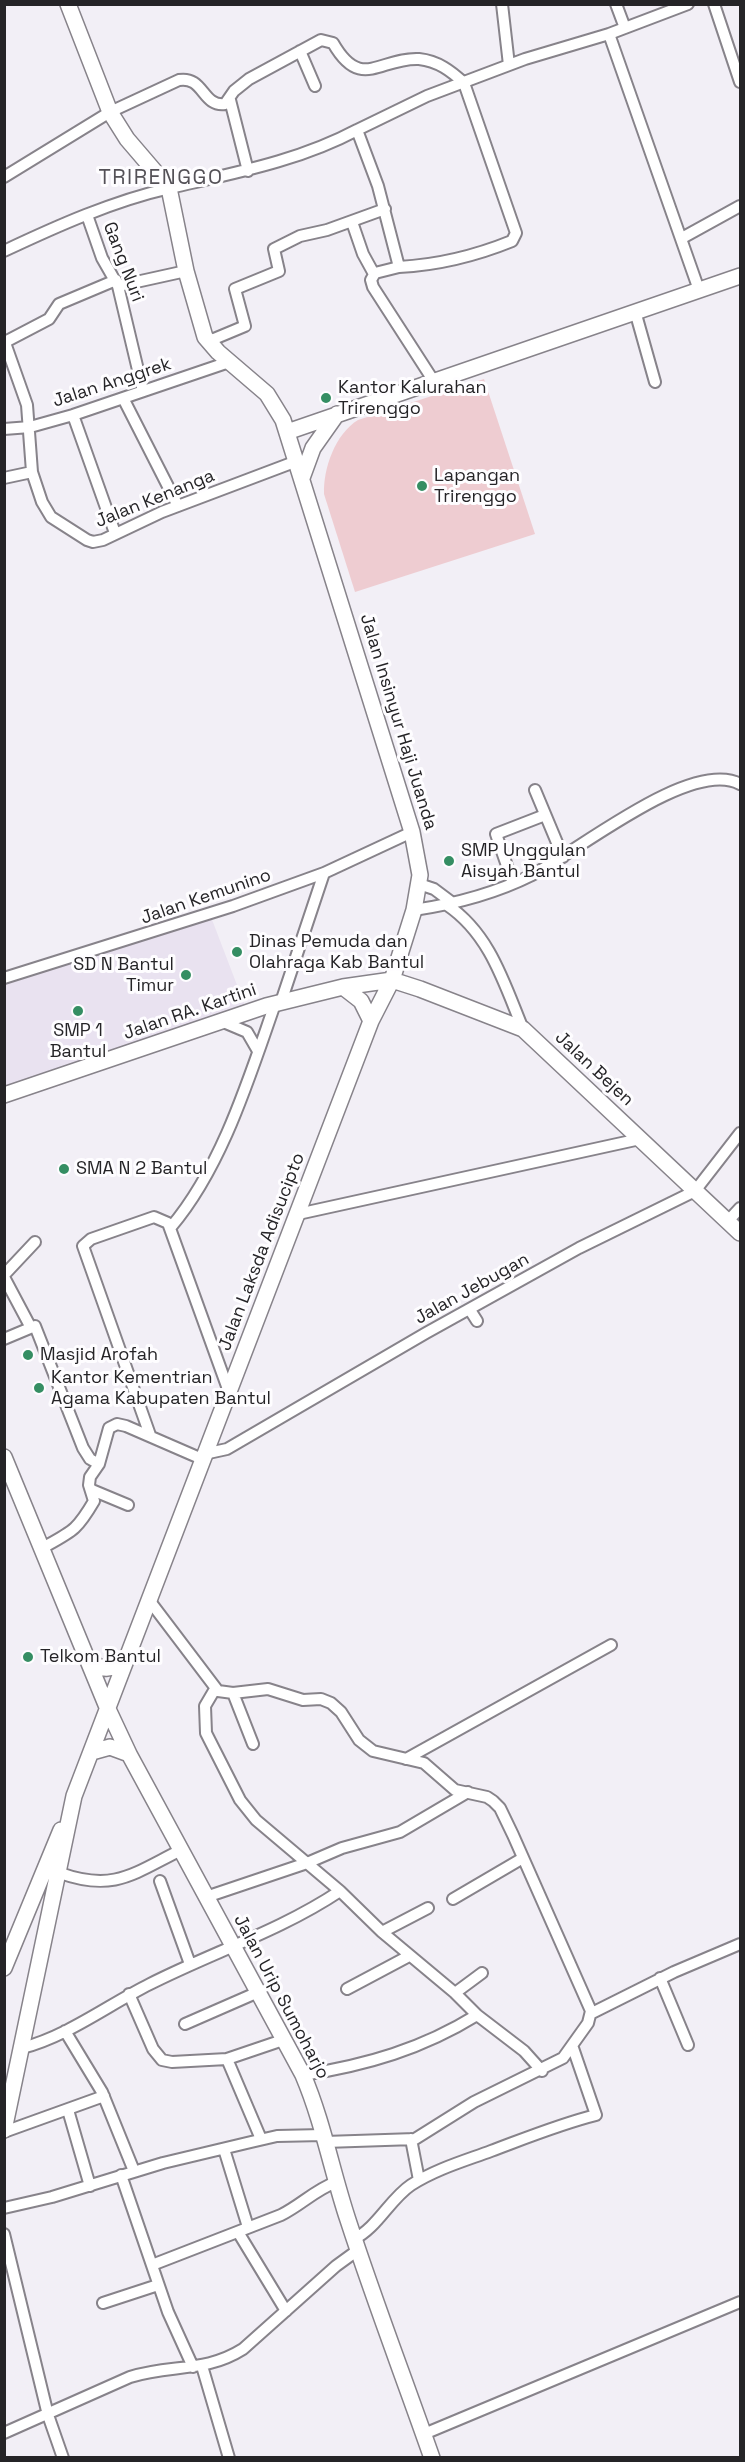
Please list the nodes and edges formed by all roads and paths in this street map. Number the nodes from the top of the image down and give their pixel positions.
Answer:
1 (68, 4) edge
2 (502, 4) edge
3 (616, 4) edge
4 (688, 4) edge
5 (714, 4) edge
6 (625, 28) junction
7 (609, 34) junction
8 (300, 51) junction
9 (509, 65) junction
10 (741, 82) edge
11 (464, 83) junction
12 (315, 86) dead end
13 (230, 100) junction
14 (110, 112) junction
15 (357, 130) junction
16 (248, 171) junction
17 (4, 177) edge
18 (169, 188) junction
19 (741, 206) edge
20 (385, 209) junction
21 (87, 215) junction
22 (352, 222) junction
23 (682, 238) junction
24 (4, 251) edge
25 (399, 267) junction
26 (186, 271) junction
27 (374, 274) junction
28 (741, 276) edge
29 (117, 283) junction
30 (699, 290) junction
31 (635, 311) junction
32 (5, 341) edge
33 (209, 341) junction
34 (229, 362) junction
35 (433, 380) junction
36 (655, 382) dead end
37 (143, 391) junction
38 (123, 398) junction
39 (337, 414) junction
40 (73, 415) junction
41 (30, 426) junction
42 (4, 429) edge
43 (287, 432) junction
44 (297, 461) junction
45 (33, 472) junction
46 (4, 478) edge
47 (302, 478) junction
48 (178, 506) junction
49 (115, 533) junction
50 (741, 784) edge
51 (535, 790) dead end
52 (545, 815) junction
53 (412, 832) junction
54 (563, 857) junction
55 (324, 873) junction
56 (513, 883) junction
57 (418, 884) junction
58 (450, 904) junction
59 (414, 910) junction
60 (4, 978) edge
61 (392, 980) junction
62 (343, 987) junction
63 (278, 1003) junction
64 (221, 1021) junction
65 (371, 1022) junction
66 (523, 1029) junction
67 (258, 1051) junction
68 (4, 1095) edge
69 (741, 1133) edge
70 (640, 1139) junction
71 (695, 1191) junction
72 (741, 1208) edge
73 (298, 1214) junction
74 (728, 1221) junction
75 (171, 1227) junction
76 (741, 1233) edge
77 (35, 1242) dead end
78 (4, 1276) edge
79 (470, 1310) junction
80 (477, 1321) dead end
81 (30, 1326) junction
82 (4, 1339) edge
83 (228, 1389) junction
84 (150, 1436) junction
85 (4, 1457) edge
86 (203, 1457) junction
87 (99, 1464) junction
88 (92, 1491) junction
89 (129, 1505) dead end
90 (44, 1547) junction
91 (149, 1600) junction
92 (611, 1645) dead end
93 (87, 1657) junction
94 (126, 1657) junction
95 (215, 1689) junction
96 (233, 1693) junction
97 (107, 1707) junction
98 (253, 1744) dead end
99 (92, 1752) junction
100 (129, 1754) junction
101 (406, 1759) junction
102 (468, 1792) junction
103 (74, 1796) junction
104 (180, 1851) junction
105 (523, 1858) junction
106 (307, 1863) junction
107 (60, 1873) junction
108 (160, 1881) dead end
109 (340, 1891) junction
110 (206, 1897) junction
111 (453, 1899) dead end
112 (428, 1908) dead end
113 (382, 1932) junction
114 (741, 1944) edge
115 (232, 1947) junction
116 (409, 1956) junction
117 (190, 1964) junction
118 (4, 1968) edge
119 (482, 1973) dead end
120 (660, 1978) junction
121 (347, 1989) dead end
122 (455, 1992) junction
123 (256, 1993) junction
124 (129, 1994) junction
125 (592, 2013) junction
126 (477, 2015) junction
127 (185, 2024) dead end
128 (65, 2031) junction
129 (283, 2040) junction
130 (688, 2044) dead end
131 (22, 2048) junction
132 (573, 2048) junction
133 (227, 2059) junction
134 (542, 2071) junction
135 (303, 2075) junction
136 (104, 2096) junction
137 (69, 2110) junction
138 (4, 2131) edge
139 (324, 2138) junction
140 (261, 2139) junction
141 (411, 2139) junction
142 (224, 2149) junction
143 (134, 2171) junction
144 (121, 2175) junction
145 (419, 2180) junction
146 (336, 2182) junction
147 (90, 2186) junction
148 (4, 2208) edge
149 (248, 2227) junction
150 (238, 2232) junction
151 (4, 2234) edge
152 (356, 2245) junction
153 (152, 2265) junction
154 (158, 2285) junction
155 (741, 2302) edge
156 (103, 2303) dead end
157 (286, 2311) junction
158 (198, 2366) junction
159 (48, 2415) junction
160 (4, 2433) edge
161 (424, 2434) junction
162 (225, 2456) edge
163 (63, 2457) edge
164 (432, 2457) edge

1 - 14 main road, Jalan Insinyur Haji Juanda
2 - 9 street
3 - 6 street
4 - 6 street
5 - 10 street
6 - 7 street
7 - 9 street
7 - 23 street
8 - 11 street
8 - 12 street
8 - 13 street
9 - 11 street
11 - 15 street
11 - 25 street
13 - 14 street
13 - 16 street
14 - 17 street
14 - 18 main road, Jalan Insinyur Haji Juanda
15 - 16 street
15 - 20 street
16 - 18 street
18 - 21 street
18 - 26 main road, Jalan Insinyur Haji Juanda
19 - 23 street
20 - 22 street
20 - 25 street
21 - 24 street
21 - 29 street, Gang Nuri
22 - 27 street
22 - 33 street
23 - 30 street
25 - 27 street
26 - 29 street
26 - 33 main road, Jalan Insinyur Haji Juanda
27 - 35 street
28 - 30 main road
29 - 32 street
29 - 37 street, Gang Nuri
30 - 31 main road
31 - 35 main road
31 - 36 street
32 - 41 street, Jalan Kenanga
33 - 34 main road, Jalan Insinyur Haji Juanda
34 - 37 street, Jalan Anggrek
34 - 43 main road, Jalan Insinyur Haji Juanda
35 - 39 main road
37 - 38 street, Jalan Anggrek
38 - 40 street, Jalan Anggrek
38 - 48 street
39 - 43 main road
39 - 47 main road
40 - 41 street, Jalan Anggrek
40 - 49 street
41 - 42 street, Jalan Anggrek
41 - 45 street, Jalan Kenanga
43 - 44 main road, Jalan Insinyur Haji Juanda
44 - 47 main road, Jalan Insinyur Haji Juanda
44 - 48 street, Jalan Kenanga
45 - 46 street
45 - 49 street, Jalan Kenanga
47 - 53 main road, Jalan Insinyur Haji Juanda
48 - 49 street, Jalan Kenanga
50 - 54 street
51 - 52 street
52 - 54 street
52 - 56 street
53 - 55 street, Jalan Kemunino
53 - 57 main road, Jalan Insinyur Haji Juanda
54 - 56 street
55 - 60 street, Jalan Kemunino
55 - 63 street
56 - 58 street
57 - 58 street
57 - 59 main road, Jalan Insinyur Haji Juanda
58 - 59 street
58 - 66 street
59 - 61 main road, Jalan Insinyur Haji Juanda
61 - 62 main road, Jalan RA. Kartini
61 - 65 main road, Jalan Laksda Adisucipto
61 - 66 main road, Jalan Bejen
62 - 63 main road, Jalan RA. Kartini
62 - 65 main road
63 - 64 main road, Jalan RA. Kartini
63 - 67 street
64 - 67 street
64 - 68 main road, Jalan RA. Kartini
65 - 73 main road, Jalan Laksda Adisucipto
66 - 70 main road, Jalan Bejen
67 - 75 street
69 - 71 street, Jalan Jebugan
70 - 71 main road, Jalan Bejen
70 - 73 street
71 - 74 main road, Jalan Bejen
71 - 79 street, Jalan Jebugan
72 - 74 street
73 - 83 main road, Jalan Laksda Adisucipto
74 - 76 main road, Jalan Bejen
75 - 83 street
75 - 84 street
77 - 78 street
78 - 81 street
79 - 80 street
79 - 86 street, Jalan Jebugan
81 - 82 street
81 - 87 street
83 - 86 main road, Jalan Laksda Adisucipto
84 - 86 street
84 - 87 street
85 - 90 main road, Jalan Urip Sumoharjo
86 - 91 main road, Jalan Laksda Adisucipto
87 - 88 street
88 - 89 street
88 - 90 street
90 - 93 main road, Jalan Urip Sumoharjo
91 - 94 main road, Jalan Laksda Adisucipto
91 - 95 street
92 - 101 street
93 - 94 main road
93 - 97 main road, Jalan Urip Sumoharjo
94 - 97 main road, Jalan Laksda Adisucipto
95 - 96 street
95 - 106 street
96 - 98 street
96 - 101 street
97 - 99 main road, Jalan Laksda Adisucipto
97 - 100 main road, Jalan Urip Sumoharjo
99 - 100 main road
99 - 103 main road, Jalan Laksda Adisucipto
100 - 104 main road, Jalan Urip Sumoharjo
101 - 102 street
102 - 105 street
102 - 106 street
103 - 107 main road
103 - 118 main road
104 - 107 street
104 - 110 main road, Jalan Urip Sumoharjo
105 - 111 street
105 - 125 street
106 - 109 street
106 - 110 street
107 - 131 main road
108 - 117 street
109 - 113 street
109 - 115 street
110 - 115 main road, Jalan Urip Sumoharjo
112 - 113 street
113 - 116 street
114 - 120 street
115 - 117 street
115 - 123 main road, Jalan Urip Sumoharjo
116 - 121 street
116 - 122 street
117 - 124 street
119 - 122 street
120 - 125 street
120 - 130 street
122 - 126 street
123 - 127 street
123 - 129 main road, Jalan Urip Sumoharjo
124 - 128 street
124 - 133 street
125 - 132 street
126 - 134 street
126 - 135 street
128 - 131 street
128 - 136 street
129 - 133 street
129 - 135 main road, Jalan Urip Sumoharjo
131 - 138 main road
132 - 134 street
132 - 145 street
133 - 140 street
134 - 141 street
135 - 139 main road, Jalan Urip Sumoharjo
136 - 137 street
136 - 143 street
137 - 138 street
137 - 147 street
139 - 140 street
139 - 141 street
139 - 146 main road, Jalan Urip Sumoharjo
140 - 142 street
141 - 145 street
142 - 143 street
142 - 149 street
143 - 144 street
144 - 147 street
144 - 153 street
145 - 152 street
146 - 149 street
146 - 152 main road, Jalan Urip Sumoharjo
147 - 148 street
149 - 150 street
150 - 153 street
150 - 157 street
151 - 159 street
152 - 157 street
152 - 161 main road, Jalan Urip Sumoharjo
153 - 154 street
154 - 156 street
154 - 158 street
155 - 161 street
157 - 158 street
158 - 159 street
158 - 162 street
159 - 160 street
159 - 163 street
161 - 164 main road, Jalan Urip Sumoharjo

